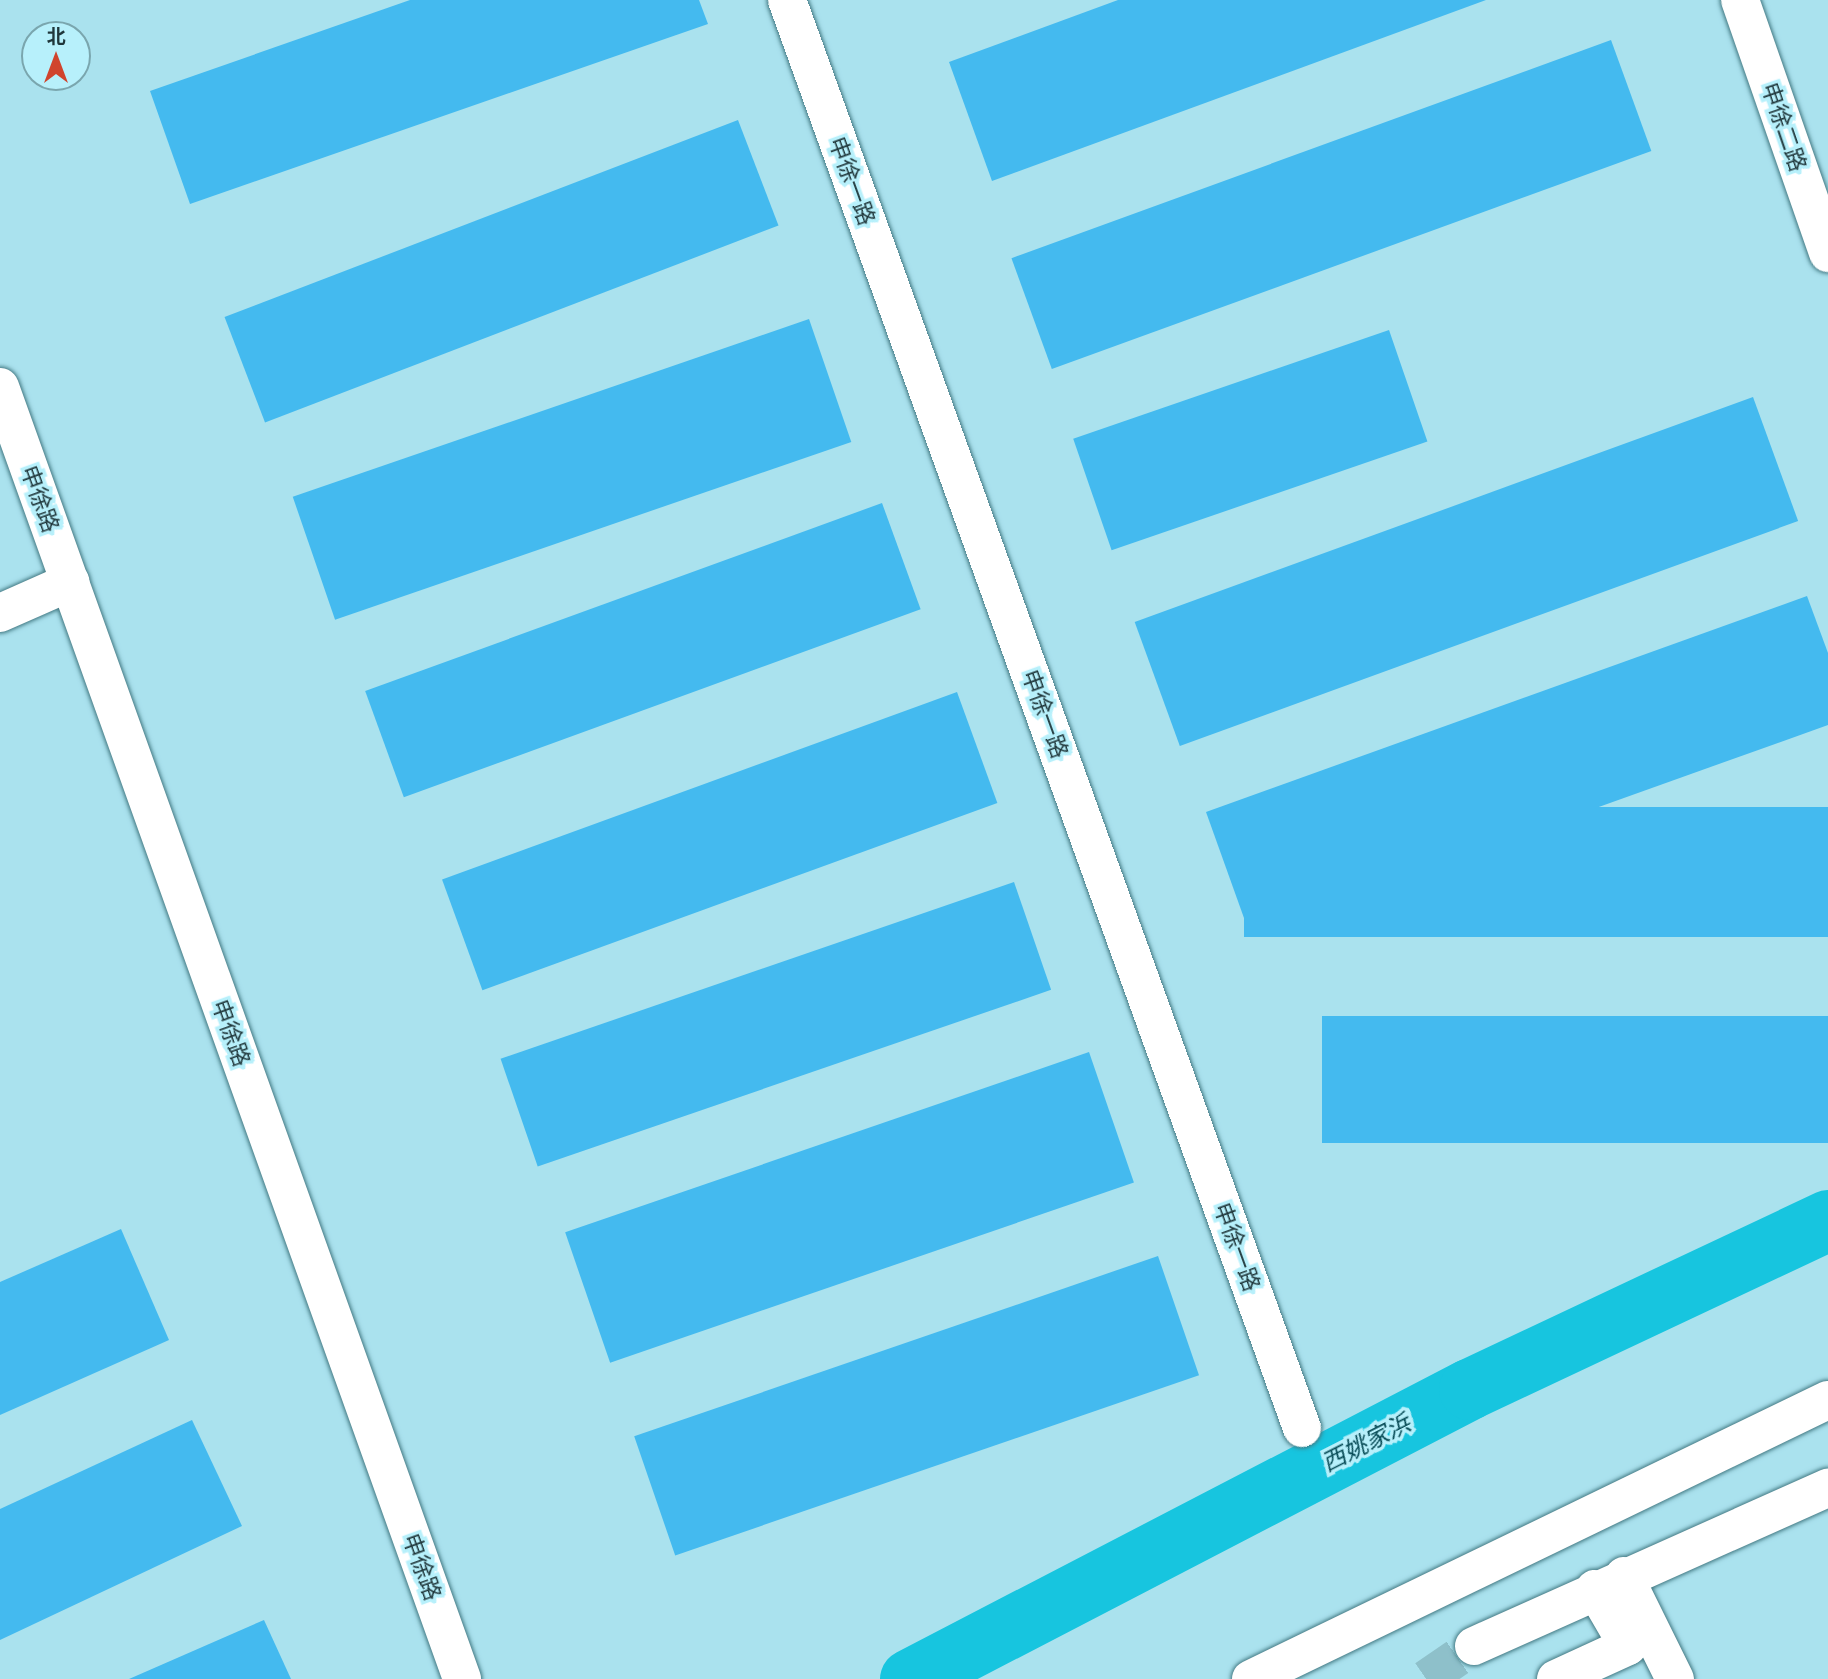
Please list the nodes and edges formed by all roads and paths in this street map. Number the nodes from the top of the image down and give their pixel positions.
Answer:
1 (787, 0) edge
2 (1740, 0) edge
3 (1828, 253) edge
4 (0, 387) edge
5 (70, 582) junction
6 (0, 613) edge
7 (1828, 1400) edge
8 (1302, 1428) dead end
9 (1828, 1488) edge
10 (1609, 1583) junction
11 (1474, 1646) tunnel mouth
12 (1662, 1675) edge
13 (462, 1679) edge
14 (1251, 1679) edge
15 (1556, 1679) edge

1 - 8 street, 申徐一路
2 - 3 street, 申徐二路
4 - 5 street, 申徐路
5 - 6 street
5 - 13 street, 申徐路
7 - 14 street
9 - 10 street
10 - 11 street
10 - 12 street
10 - 15 street

